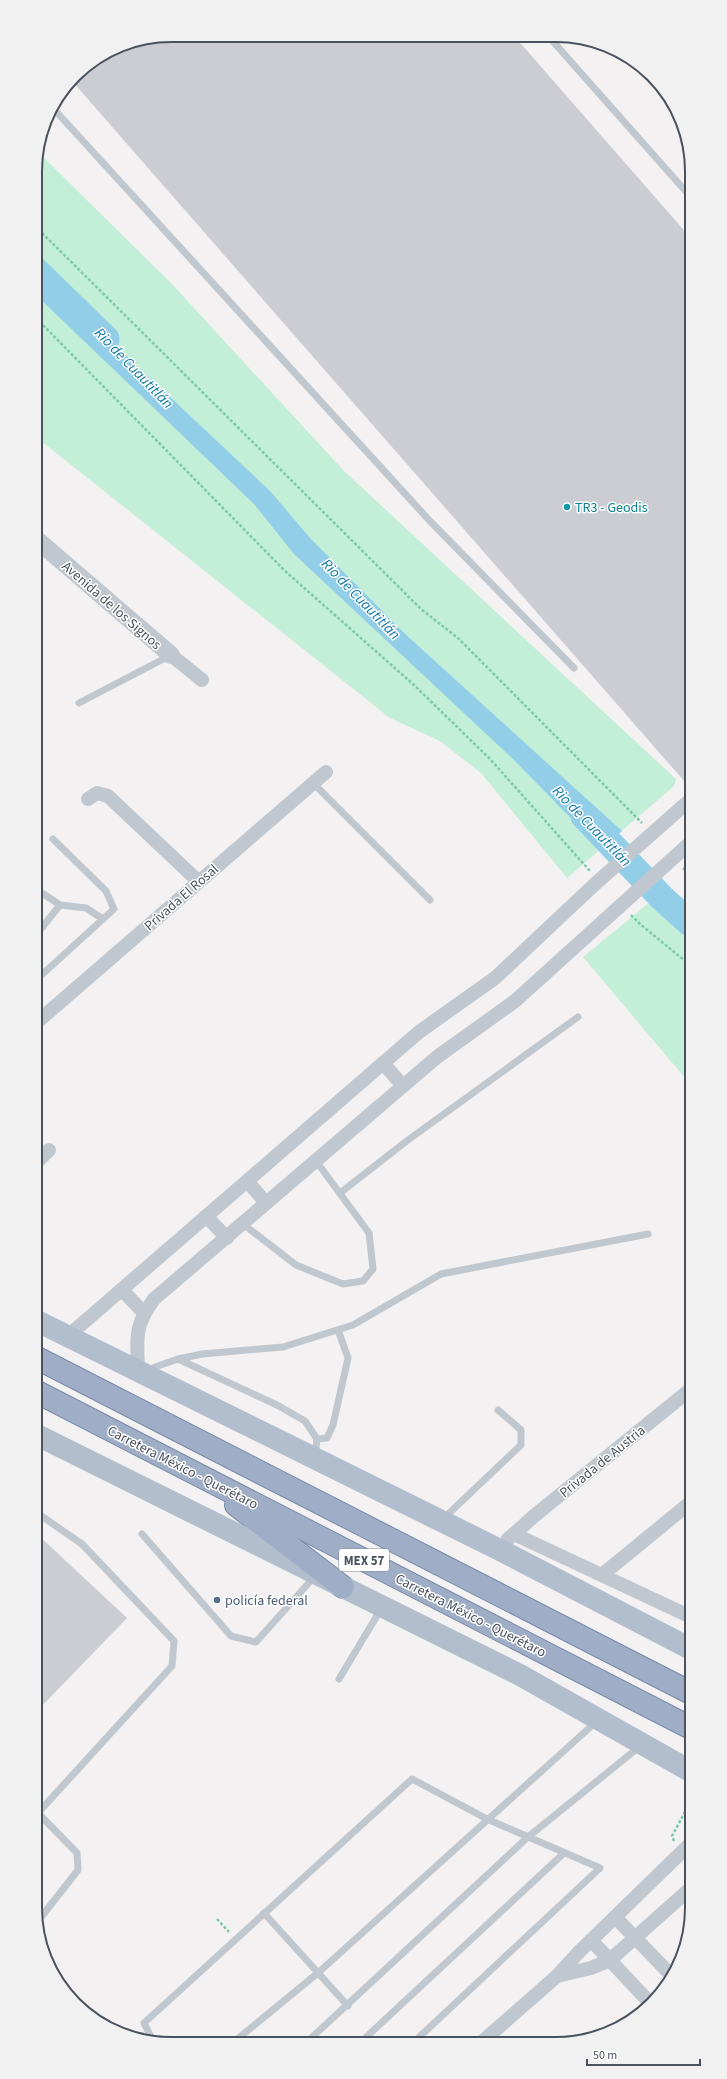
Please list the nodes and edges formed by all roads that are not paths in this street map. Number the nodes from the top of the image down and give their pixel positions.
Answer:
1 (553, 42) edge
2 (56, 112) edge
3 (685, 191) edge
4 (42, 544) edge
5 (171, 655) junction
6 (574, 668) dead end
7 (202, 680) dead end
8 (79, 702) dead end
9 (326, 772) dead end
10 (313, 783) junction
11 (88, 799) dead end
12 (685, 804) edge
13 (53, 839) dead end
14 (685, 848) edge
15 (198, 881) junction
16 (42, 893) edge
17 (430, 900) dead end
18 (60, 905) junction
19 (103, 919) junction
20 (42, 928) edge
21 (42, 975) edge
22 (578, 1017) dead end
23 (42, 1018) edge
24 (384, 1063) junction
25 (403, 1086) junction
26 (49, 1150) dead end
27 (42, 1157) edge
28 (316, 1161) junction
29 (248, 1182) junction
30 (340, 1193) junction
31 (266, 1203) junction
32 (206, 1216) junction
33 (243, 1224) junction
34 (648, 1234) dead end
35 (227, 1238) junction
36 (122, 1290) junction
37 (144, 1313) junction
38 (42, 1323) edge
39 (338, 1330) junction
40 (68, 1336) junction
41 (178, 1359) junction
42 (42, 1361) edge
43 (142, 1372) junction
44 (685, 1394) edge
45 (42, 1395) edge
46 (498, 1410) dead end
47 (42, 1437) edge
48 (316, 1449) junction
49 (203, 1477) junction
50 (685, 1507) edge
51 (42, 1516) edge
52 (441, 1521) junction
53 (142, 1534) dead end
54 (514, 1534) junction
55 (498, 1549) junction
56 (316, 1574) junction
57 (602, 1574) junction
58 (344, 1588) junction
59 (382, 1607) junction
60 (685, 1614) edge
61 (685, 1646) edge
62 (338, 1679) dead end
63 (685, 1690) edge
64 (598, 1719) junction
65 (685, 1724) edge
66 (642, 1744) junction
67 (685, 1768) edge
68 (42, 1810) edge
69 (42, 1818) edge
70 (487, 1819) junction
71 (528, 1837) junction
72 (685, 1849) edge
73 (564, 1853) junction
74 (685, 1893) edge
75 (264, 1913) junction
76 (42, 1916) edge
77 (615, 1917) junction
78 (635, 1936) junction
79 (591, 1940) junction
80 (610, 1960) junction
81 (319, 1972) junction
82 (668, 1972) edge
83 (557, 1976) junction
84 (647, 1999) edge
85 (348, 2006) junction
86 (150, 2036) edge
87 (240, 2037) edge
88 (313, 2037) edge
89 (366, 2037) edge
90 (419, 2037) edge
91 (488, 2037) edge

1 - 3 lane
2 - 6 lane
4 - 5 street, Avenida de los Signos
5 - 7 street
5 - 8 lane
9 - 10 street, Privada El Rosal
10 - 15 street, Privada El Rosal
10 - 17 lane
11 - 15 street
12 - 24 street, bridge
13 - 19 lane
14 - 25 street, bridge
15 - 23 street, Privada El Rosal
16 - 18 lane
18 - 19 lane
18 - 20 lane
19 - 21 lane
22 - 30 lane
24 - 25 street
24 - 29 street
25 - 28 street
26 - 27 street
28 - 30 lane
28 - 31 street
29 - 31 street
29 - 32 street
30 - 33 lane
31 - 33 street
32 - 35 street
32 - 36 street
33 - 35 street
34 - 39 lane
35 - 37 street
36 - 37 street
36 - 40 street
37 - 43 street
38 - 40 main road
39 - 41 lane
39 - 48 lane
40 - 43 main road
41 - 43 lane
41 - 48 lane
42 - 63 highway, MEX 57
43 - 48 main road
44 - 54 street, Privada de Austria
45 - 49 highway, Carretera México - Querétaro / MEX 57
46 - 52 lane
47 - 56 main road
48 - 52 main road
49 - 58 highway
49 - 65 highway, Carretera México - Querétaro / MEX 57
50 - 57 street
51 - 68 lane
52 - 55 main road
53 - 56 lane
54 - 55 street, Privada de Austria
54 - 57 street
55 - 61 main road
56 - 58 main road
57 - 60 street
58 - 59 main road
59 - 62 lane
59 - 64 main road
64 - 66 main road
64 - 70 lane
66 - 67 main road
66 - 71 lane
69 - 76 lane
70 - 71 lane
70 - 75 lane
70 - 81 lane
71 - 73 lane
71 - 85 lane
72 - 77 street
73 - 89 lane
73 - 90 lane
74 - 78 street
75 - 81 lane
75 - 86 lane
77 - 78 street
77 - 79 street
78 - 80 street
78 - 82 street
79 - 80 street
79 - 83 street
80 - 83 street
80 - 84 street
81 - 85 lane
81 - 87 lane
83 - 91 street
85 - 88 lane

